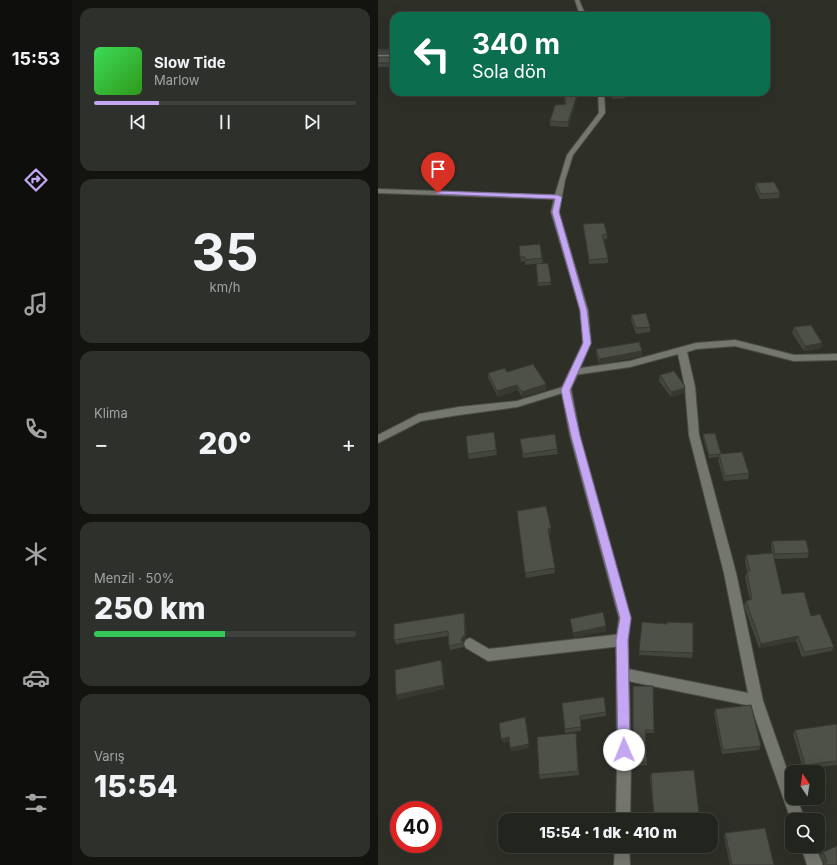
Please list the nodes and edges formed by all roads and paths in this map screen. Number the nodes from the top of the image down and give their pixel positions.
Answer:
1 (577, 0) edge
2 (581, 12) edge
3 (378, 57) edge
4 (390, 57) edge
5 (601, 96) edge
6 (378, 191) edge
7 (558, 197) junction
8 (682, 350) junction
9 (837, 357) edge
10 (574, 372) junction
11 (566, 390) junction
12 (378, 439) edge
13 (622, 640) junction
14 (470, 644) dead end
15 (623, 674) junction
16 (756, 701) junction
17 (623, 813) edge
18 (795, 813) edge
19 (622, 853) edge
20 (811, 853) edge
21 (622, 865) edge
22 (815, 865) edge

1 - 2 street
3 - 4 street
5 - 7 street
6 - 7 street
7 - 10 street
8 - 9 street
8 - 10 street
8 - 16 street
10 - 11 street
11 - 12 street
11 - 13 street
13 - 14 street
13 - 15 street
15 - 16 street
15 - 17 street
16 - 18 street
19 - 21 street
20 - 22 street

